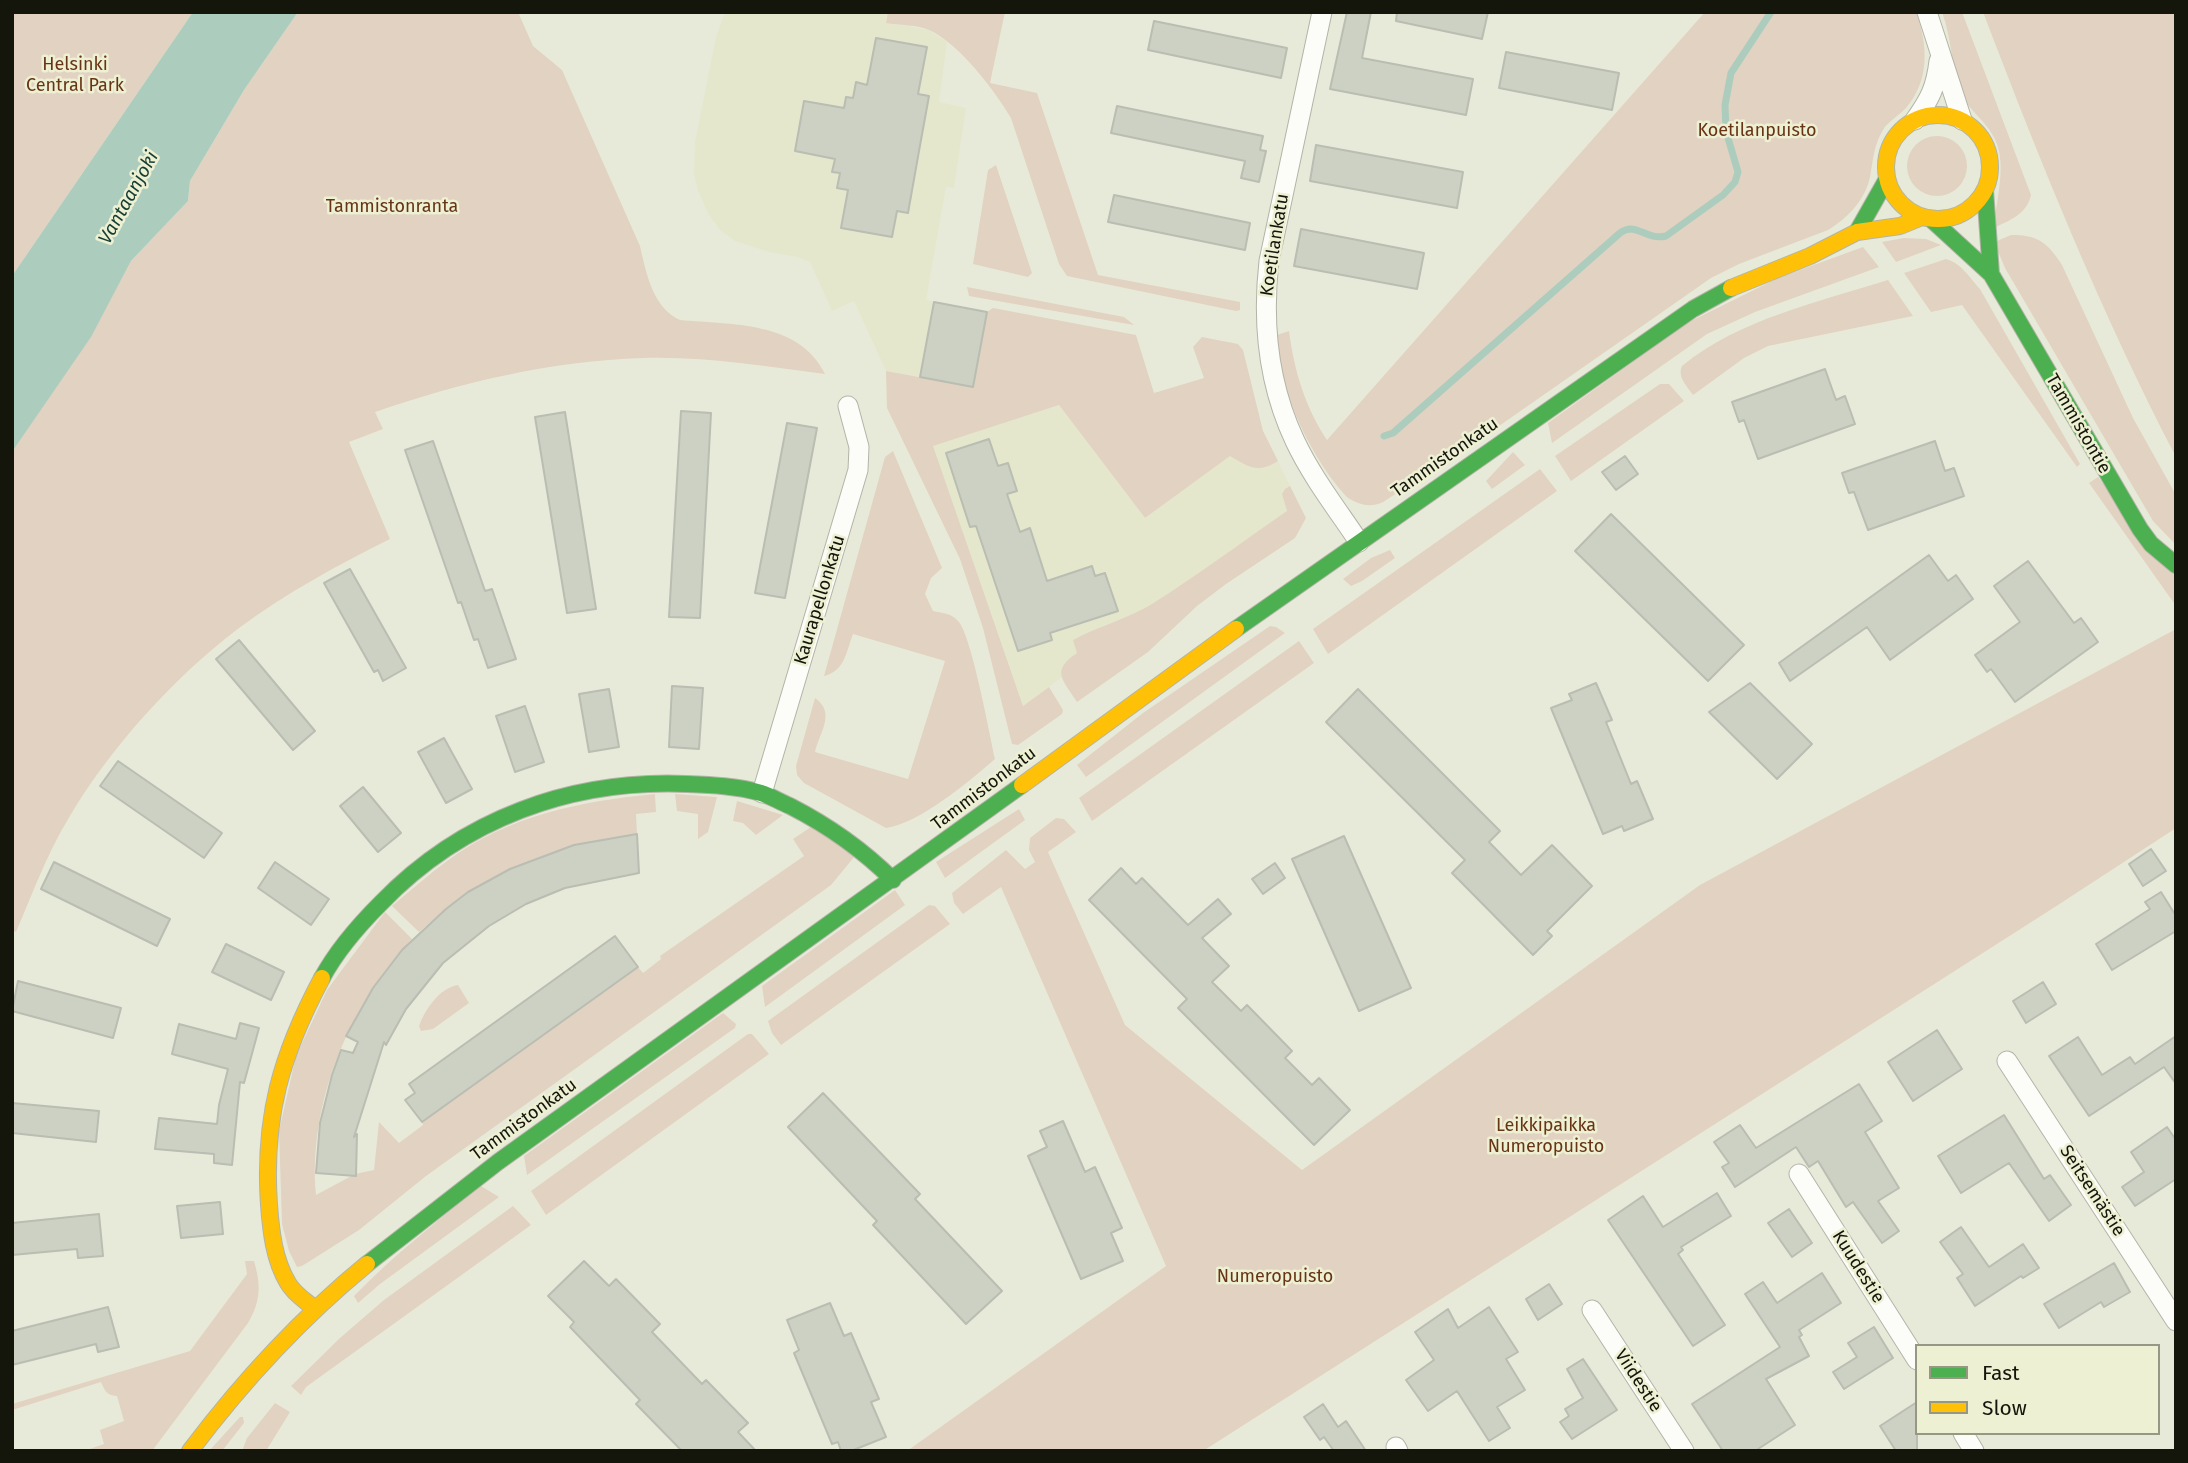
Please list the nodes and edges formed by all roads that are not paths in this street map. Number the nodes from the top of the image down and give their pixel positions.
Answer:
1 (1322, 12) edge
2 (1927, 12) edge
3 (1940, 57) junction
4 (1914, 120) junction
5 (1962, 120) junction
6 (1887, 179) junction
7 (1985, 190) junction
8 (1927, 218) junction
9 (1857, 232) junction
10 (1990, 274) junction
11 (848, 405) dead end
12 (1359, 542) junction
13 (2176, 565) edge
14 (762, 793) junction
15 (893, 880) junction
16 (2007, 1061) dead end
17 (1799, 1174) dead end
18 (314, 1309) junction
19 (1592, 1310) dead end
20 (2176, 1321) edge
21 (1915, 1357) edge
22 (1964, 1435) edge
23 (190, 1451) edge
24 (1684, 1451) edge
25 (1974, 1451) edge

1 - 12 street, Koetilankatu
2 - 3 street
3 - 4 street
3 - 5 street
4 - 5 street
4 - 6 street
5 - 7 street
6 - 8 street
6 - 9 street
7 - 8 street
7 - 10 street, Tammistontie
8 - 9 street, Tammistonkatu
8 - 10 street, Tammistontie
9 - 12 street, Tammistonkatu
10 - 13 street, Tammistontie
11 - 14 street, Kaurapellonkatu
12 - 15 street, Tammistonkatu
14 - 15 street
14 - 18 street
15 - 18 street, Tammistonkatu
16 - 20 street, Seitsemästie
17 - 21 street, Kuudestie
18 - 23 street, Tammistonkatu
19 - 24 street, Viidestie
22 - 25 street

